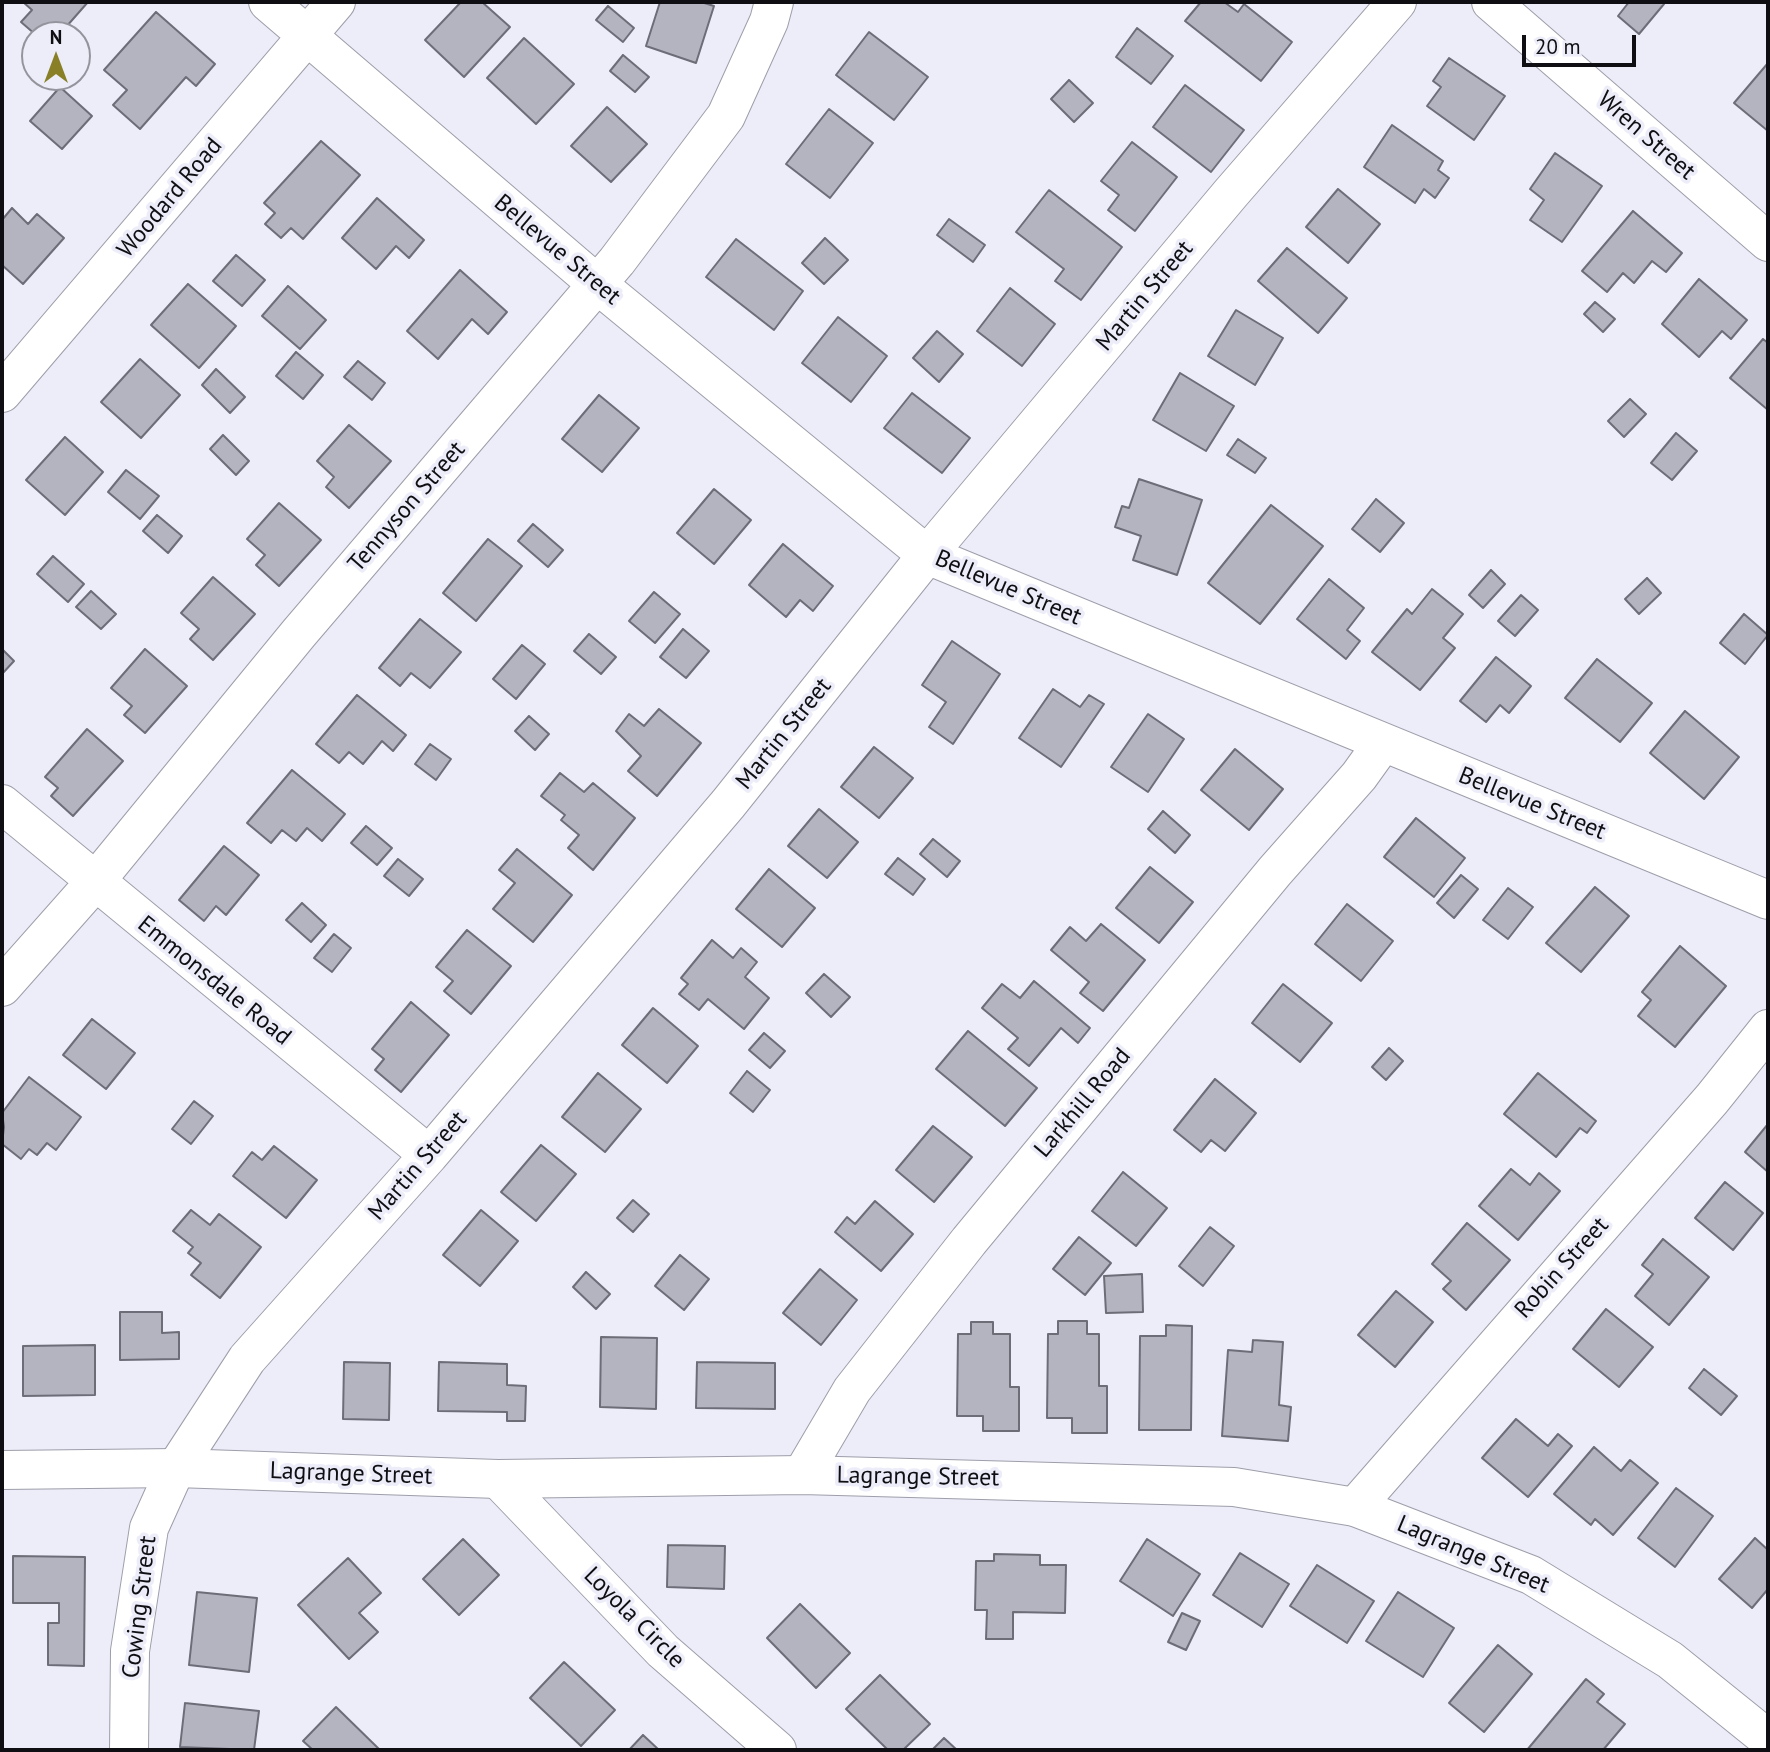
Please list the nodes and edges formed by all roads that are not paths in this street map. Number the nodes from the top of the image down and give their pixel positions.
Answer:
1 (268, 2) edge
2 (336, 2) edge
3 (774, 2) edge
4 (1397, 2) edge
5 (1491, 2) edge
6 (307, 35) junction
7 (1768, 242) edge
8 (597, 285) junction
9 (2, 393) edge
10 (927, 555) junction
11 (1382, 744) junction
12 (2, 804) edge
13 (94, 883) junction
14 (1768, 900) edge
15 (2, 987) edge
16 (1768, 1030) edge
17 (429, 1155) junction
18 (176, 1468) junction
19 (2, 1470) edge
20 (802, 1475) junction
21 (498, 1479) junction
22 (1355, 1507) junction
23 (1768, 1739) edge
24 (129, 1750) edge
25 (777, 1750) edge

1 - 6 street, Bellevue Street
2 - 6 street, Woodard Road
3 - 8 street, Tennyson Street
4 - 10 street, Martin Street
5 - 7 street, Wren Street
6 - 8 street, Bellevue Street
6 - 9 street, Woodard Road
8 - 10 street, Bellevue Street
8 - 13 street, Tennyson Street
10 - 11 street, Bellevue Street
10 - 17 street, Martin Street
11 - 14 street, Bellevue Street
11 - 20 street, Larkhill Road
12 - 13 street, Emmonsdale Road
13 - 15 street, Tennyson Street
13 - 17 street, Emmonsdale Road
16 - 22 street, Robin Street
17 - 18 street, Martin Street
18 - 19 street, Lagrange Street
18 - 21 street, Lagrange Street
18 - 24 street, Cowing Street
20 - 21 street, Lagrange Street
20 - 22 street, Lagrange Street
21 - 25 street, Loyola Circle
22 - 23 street, Lagrange Street

